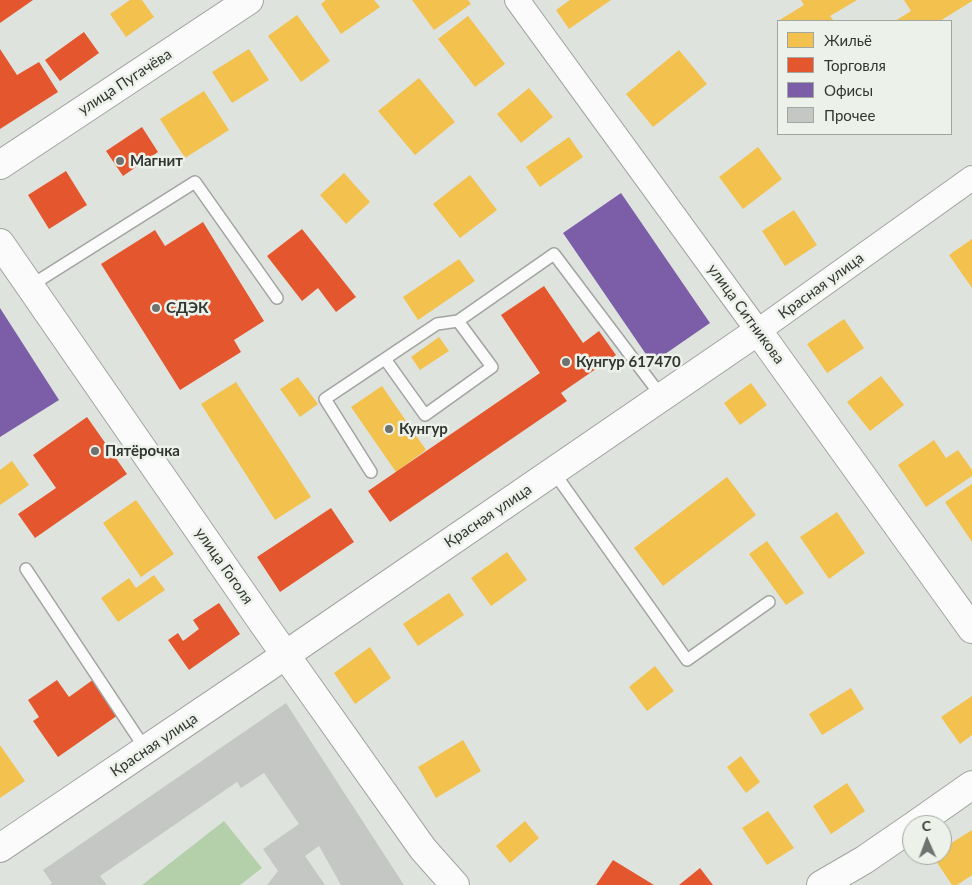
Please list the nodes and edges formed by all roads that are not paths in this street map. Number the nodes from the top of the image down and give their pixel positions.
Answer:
1 (249, 0) edge
2 (517, 0) edge
3 (0, 165) edge
4 (972, 178) edge
5 (0, 242) edge
6 (30, 286) junction
7 (277, 298) dead end
8 (458, 321) junction
9 (758, 331) junction
10 (385, 359) junction
11 (662, 397) junction
12 (553, 471) junction
13 (371, 472) dead end
14 (26, 569) dead end
15 (769, 602) dead end
16 (972, 629) edge
17 (286, 655) junction
18 (146, 750) junction
19 (972, 785) edge
20 (930, 815) edge
21 (902, 834) edge
22 (0, 848) edge
23 (455, 885) edge
24 (821, 885) edge

1 - 3 main road, улица Пугачёва
2 - 9 street, улица Ситникова
4 - 9 street, Красная улица
5 - 6 main road, улица Гоголя
6 - 7 lane
6 - 17 main road, улица Гоголя
8 - 10 lane
8 - 10 lane
8 - 11 lane
9 - 11 main road, Красная улица
9 - 16 main road, улица Ситникова
10 - 13 lane
11 - 12 main road, Красная улица
12 - 15 lane
12 - 17 main road, Красная улица
14 - 18 lane
17 - 18 main road, Красная улица
17 - 23 main road, улица Гоголя
18 - 22 main road, Красная улица
19 - 20 main road
21 - 24 main road

